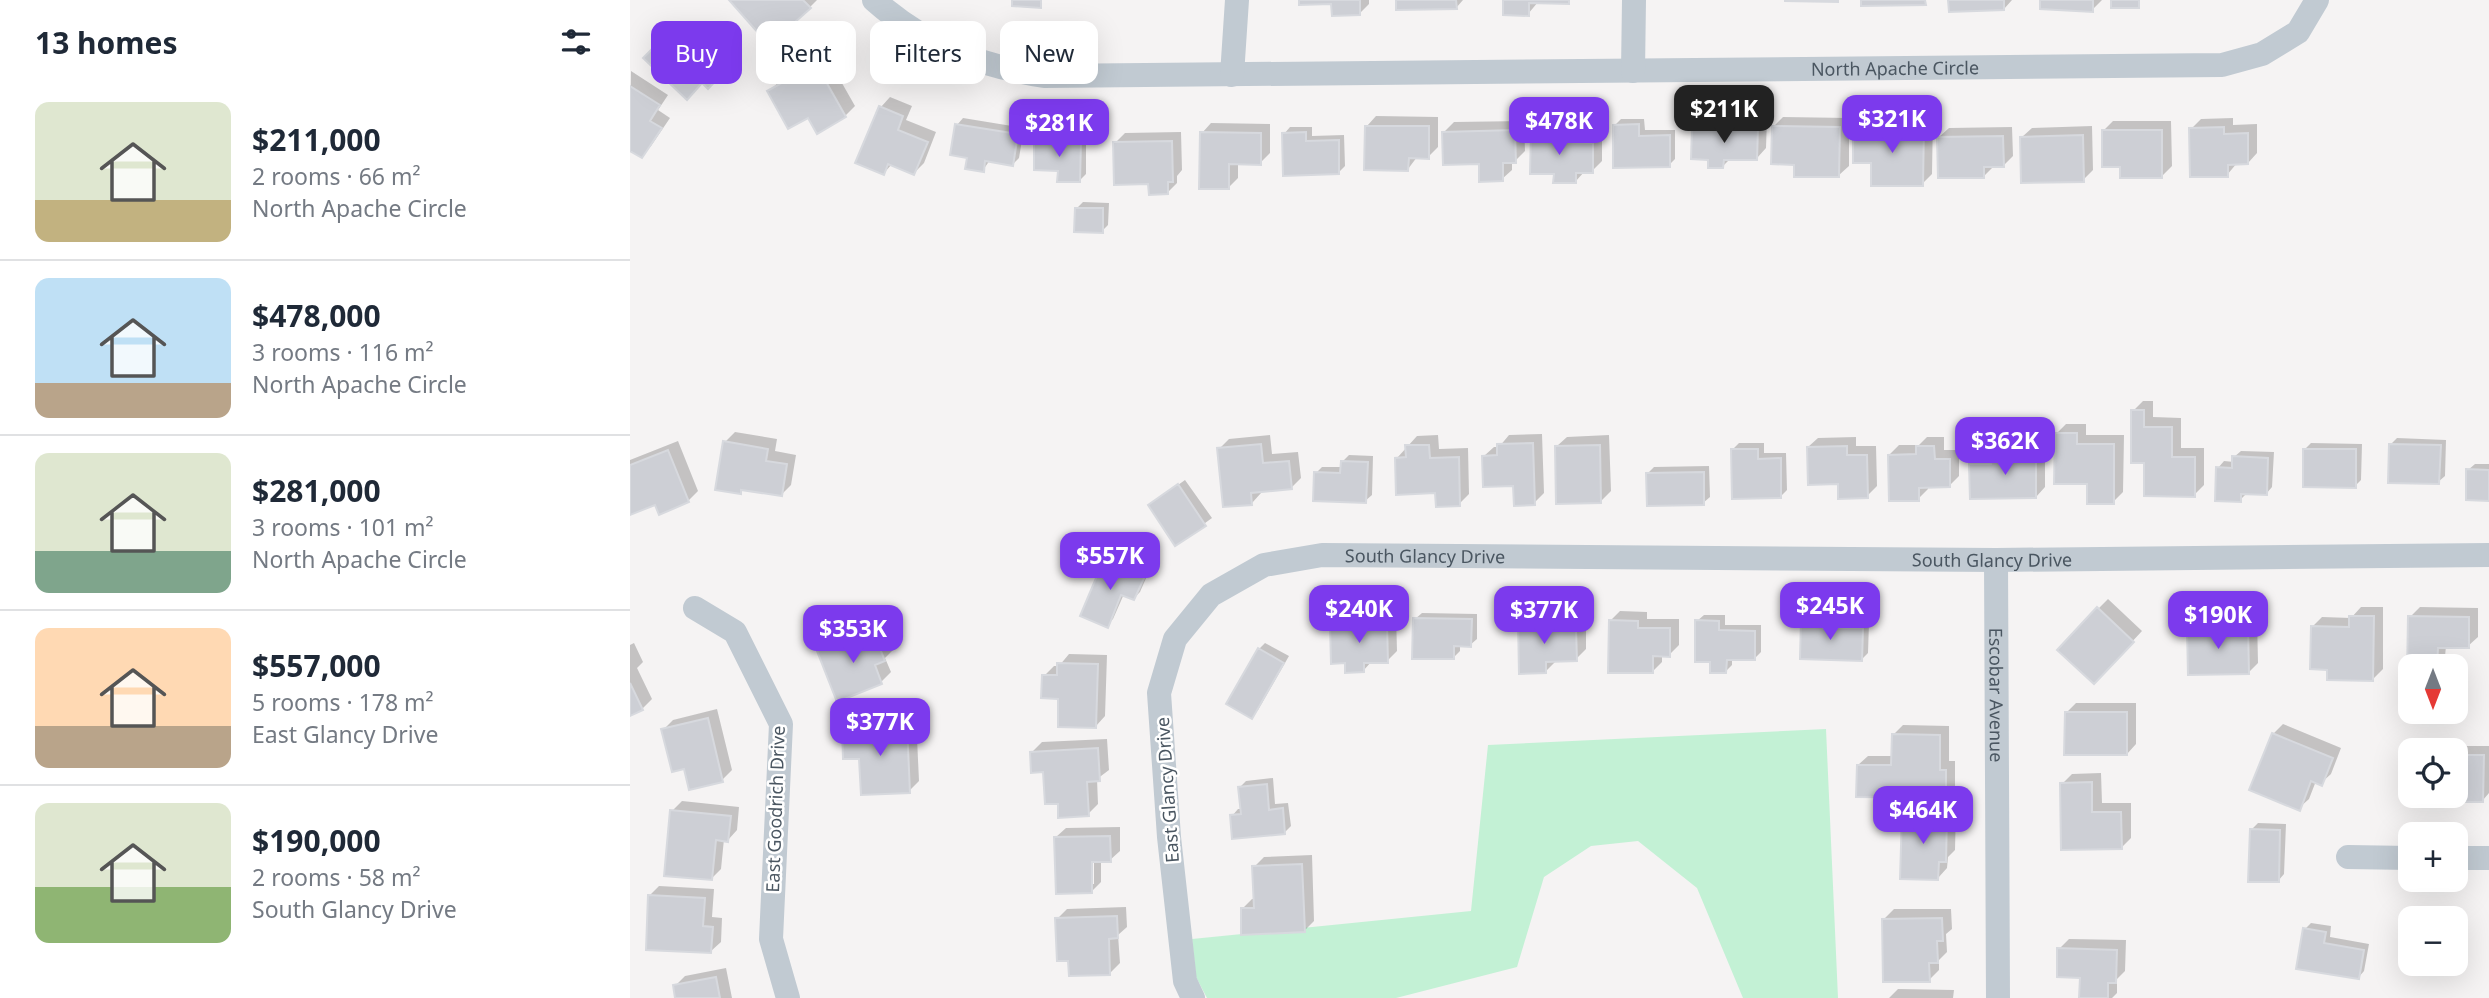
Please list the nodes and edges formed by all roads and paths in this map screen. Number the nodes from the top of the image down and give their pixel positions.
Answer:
1 (874, 0) edge
2 (1237, 0) edge
3 (1634, 0) edge
4 (2317, 0) edge
5 (1633, 71) junction
6 (1232, 75) junction
7 (2489, 555) edge
8 (1996, 560) junction
9 (1211, 595) joint
10 (695, 608) dead end
11 (2348, 857) dead end
12 (2398, 858) edge
13 (2468, 858) edge
14 (2489, 858) edge
15 (788, 998) edge
16 (1194, 998) edge
17 (1998, 998) edge

1 - 6 street, North Apache Circle
2 - 6 street
3 - 5 street
4 - 5 street, North Apache Circle
5 - 6 street, North Apache Circle
7 - 8 street, South Glancy Drive
8 - 9 street, South Glancy Drive
8 - 17 street, Escobar Avenue
9 - 16 street, East Glancy Drive
10 - 15 street, East Goodrich Drive
11 - 12 street
13 - 14 street

